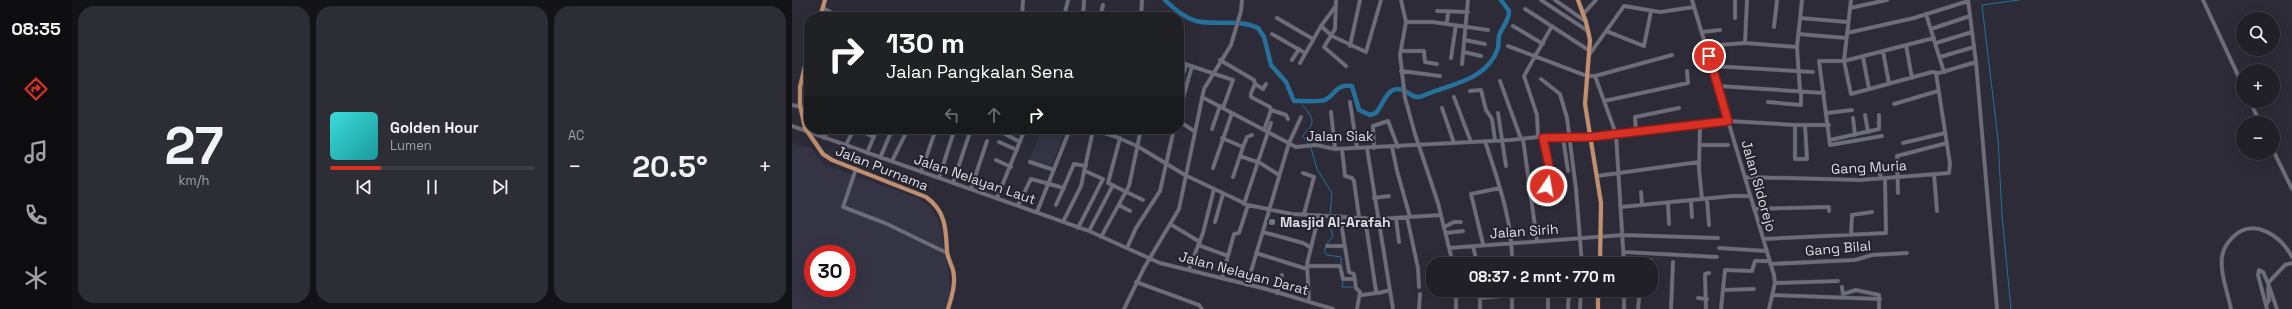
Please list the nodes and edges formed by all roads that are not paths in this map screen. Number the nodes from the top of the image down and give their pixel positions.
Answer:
1 (825, 0) edge
2 (1023, 0) edge
3 (1068, 0) edge
4 (1084, 0) edge
5 (1142, 0) edge
6 (1242, 0) edge
7 (1336, 0) edge
8 (1360, 0) edge
9 (1382, 0) edge
10 (1401, 0) edge
11 (1468, 0) edge
12 (1542, 0) edge
13 (1555, 0) edge
14 (1578, 0) edge
15 (1596, 0) edge
16 (1692, 0) edge
17 (1735, 0) edge
18 (1747, 0) edge
19 (1777, 0) edge
20 (1802, 0) edge
21 (1851, 0) edge
22 (1887, 0) edge
23 (1968, 0) edge
24 (2204, 0) edge
25 (1103, 5) dead end
26 (1335, 7) junction
27 (1694, 7) junction
28 (823, 8) junction
29 (1850, 8) junction
30 (1525, 9) dead end
31 (1437, 11) dead end
32 (1448, 11) junction
33 (1651, 11) junction
34 (822, 12) edge
35 (831, 12) edge
36 (1022, 12) edge
37 (1065, 12) edge
38 (1083, 12) edge
39 (1101, 12) edge
40 (1141, 12) edge
41 (1468, 12) junction
42 (1584, 13) junction
43 (1926, 14) junction
44 (1970, 16) junction
45 (1277, 18) dead end
46 (1735, 18) dead end
47 (1800, 18) junction
48 (1406, 22) junction
49 (1586, 22) junction
50 (1848, 22) junction
51 (1447, 24) junction
52 (1456, 25) junction
53 (1321, 26) junction
54 (1513, 26) dead end
55 (1552, 26) junction
56 (1466, 27) junction
57 (1774, 27) dead end
58 (1931, 29) junction
59 (1488, 30) dead end
60 (1720, 30) dead end
61 (1588, 31) junction
62 (1606, 31) junction
63 (1702, 32) junction
64 (1972, 32) junction
65 (1847, 33) junction
66 (1272, 34) dead end
67 (1798, 34) junction
68 (1332, 36) junction
69 (1846, 38) junction
70 (1934, 38) junction
71 (1313, 39) junction
72 (1465, 40) junction
73 (1745, 43) junction
74 (1936, 43) junction
75 (1485, 44) dead end
76 (1543, 44) junction
77 (1906, 45) junction
78 (1350, 46) junction
79 (1508, 46) dead end
80 (1706, 46) junction
81 (1797, 47) junction
82 (1974, 47) junction
83 (1299, 49) junction
84 (1401, 51) junction
85 (1883, 51) junction
86 (1464, 52) junction
87 (1306, 53) junction
88 (1590, 53) junction
89 (1672, 55) dead end
90 (1481, 56) dead end
91 (1535, 57) junction
92 (1862, 57) junction
93 (1451, 58) dead end
94 (1940, 58) junction
95 (1220, 60) junction
96 (1292, 60) dead end
97 (1844, 61) junction
98 (1976, 62) junction
99 (1300, 63) dead end
100 (1186, 64) joint
101 (1437, 64) dead end
102 (1462, 64) dead end
103 (1192, 66) junction
104 (1346, 66) dead end
105 (1712, 66) junction
106 (804, 70) edge
107 (1401, 71) junction
108 (1687, 71) dead end
109 (2236, 71) edge
110 (1184, 72) edge
111 (1213, 72) junction
112 (1798, 72) junction
113 (1813, 72) dead end
114 (1944, 72) junction
115 (1936, 74) junction
116 (1440, 76) dead end
117 (1587, 76) junction
118 (1594, 76) junction
119 (1912, 78) junction
120 (1541, 79) dead end
121 (1500, 81) dead end
122 (1255, 84) junction
123 (1266, 84) dead end
124 (1889, 84) junction
125 (1718, 86) junction
126 (1869, 89) junction
127 (1470, 91) dead end
128 (1800, 92) junction
129 (1938, 92) junction
130 (1824, 94) junction
131 (1184, 95) edge
132 (1202, 97) junction
133 (1454, 97) dead end
134 (1604, 101) junction
135 (1350, 102) dead end
136 (1768, 102) dead end
137 (1894, 104) dead end
138 (792, 105) edge
139 (800, 107) junction
140 (1222, 107) junction
141 (1442, 108) dead end
142 (1678, 108) dead end
143 (1271, 110) junction
144 (1852, 110) dead end
145 (1331, 112) dead end
146 (1232, 113) junction
147 (1498, 113) dead end
148 (1827, 113) junction
149 (1879, 115) dead end
150 (1865, 116) dead end
151 (1301, 117) dead end
152 (1853, 118) dead end
153 (1288, 119) dead end
154 (804, 121) edge
155 (1728, 121) junction
156 (1271, 123) dead end
157 (1184, 124) edge
158 (1700, 124) junction
159 (1795, 125) junction
160 (1805, 125) junction
161 (1829, 125) junction
162 (792, 126) edge
163 (1212, 129) dead end
164 (804, 131) edge
165 (1194, 131) junction
166 (1266, 131) junction
167 (1636, 132) junction
168 (1868, 132) junction
169 (1945, 133) junction
170 (809, 134) edge
171 (813, 134) edge
172 (826, 134) edge
173 (852, 134) edge
174 (867, 134) dead end
175 (875, 134) edge
176 (890, 134) edge
177 (906, 134) edge
178 (934, 134) edge
179 (952, 134) edge
180 (968, 134) edge
181 (1005, 134) edge
182 (1023, 134) edge
183 (1068, 134) edge
184 (1093, 134) edge
185 (1108, 134) edge
186 (1140, 134) edge
187 (1173, 134) edge
188 (1616, 134) junction
189 (1856, 135) junction
190 (1252, 136) dead end
191 (1882, 136) dead end
192 (874, 137) junction
193 (1538, 137) junction
194 (1570, 137) junction
195 (1591, 137) junction
196 (824, 138) junction
197 (1120, 138) junction
198 (1222, 138) junction
199 (1543, 138) junction
200 (1563, 138) junction
201 (1522, 139) junction
202 (1918, 139) junction
203 (1495, 140) junction
204 (1830, 140) junction
205 (987, 141) dead end
206 (1485, 141) junction
207 (1503, 141) junction
208 (999, 142) dead end
209 (1020, 142) junction
210 (1470, 142) junction
211 (1289, 143) junction
212 (1454, 143) junction
213 (1903, 143) dead end
214 (1947, 143) junction
215 (846, 145) junction
216 (1419, 145) junction
217 (1728, 145) dead end
218 (1137, 146) junction
219 (1700, 146) junction
220 (1243, 147) junction
221 (1392, 147) junction
222 (1398, 147) junction
223 (1356, 148) junction
224 (1367, 148) junction
225 (1374, 148) junction
226 (1335, 149) junction
227 (1342, 149) junction
228 (1919, 149) junction
229 (1017, 150) junction
230 (867, 153) junction
231 (1240, 156) junction
232 (880, 158) junction
233 (996, 160) dead end
234 (2278, 160) edge
235 (892, 161) junction
236 (1030, 162) dead end
237 (1257, 162) junction
238 (1699, 162) junction
239 (1166, 163) junction
240 (1011, 166) junction
241 (1086, 166) junction
242 (1506, 166) dead end
243 (1213, 168) dead end
244 (856, 169) junction
245 (1880, 169) dead end
246 (1054, 170) junction
247 (1085, 171) junction
248 (1568, 171) dead end
249 (921, 172) junction
250 (1303, 174) dead end
251 (1620, 174) junction
252 (1934, 174) junction
253 (1185, 175) junction
254 (1279, 175) junction
255 (1597, 176) junction
256 (1233, 177) dead end
257 (1745, 177) junction
258 (1897, 177) junction
259 (939, 178) junction
260 (1883, 178) junction
261 (953, 183) junction
262 (1048, 183) junction
263 (1113, 186) junction
264 (1064, 188) junction
265 (1500, 188) junction
266 (971, 189) junction
267 (1214, 189) junction
268 (2292, 189) edge
269 (1126, 191) junction
270 (1641, 192) dead end
271 (1898, 193) dead end
272 (1223, 194) junction
273 (1389, 196) dead end
274 (1750, 196) junction
275 (997, 198) junction
276 (1374, 198) junction
277 (1707, 199) junction
278 (1143, 200) dead end
279 (1548, 200) dead end
280 (1702, 200) junction
281 (1691, 201) junction
282 (1668, 203) junction
283 (1246, 204) junction
284 (1642, 204) junction
285 (1018, 205) junction
286 (1056, 205) dead end
287 (1119, 205) junction
288 (1621, 207) junction
289 (1754, 209) junction
290 (1270, 210) junction
291 (1130, 211) dead end
292 (1937, 211) dead end
293 (1037, 212) junction
294 (1829, 212) dead end
295 (1872, 212) dead end
296 (1304, 214) junction
297 (1319, 215) junction
298 (1441, 215) junction
299 (1340, 216) junction
300 (1359, 217) junction
301 (1408, 217) junction
302 (1692, 217) dead end
303 (1365, 218) junction
304 (1396, 218) junction
305 (1378, 219) junction
306 (1063, 222) junction
307 (1215, 222) dead end
308 (1461, 222) dead end
309 (1170, 224) junction
310 (1669, 224) dead end
311 (1709, 226) dead end
312 (1444, 227) junction
313 (1078, 228) junction
314 (1089, 231) junction
315 (1463, 231) dead end
316 (1263, 232) junction
317 (1446, 233) junction
318 (1623, 235) junction
319 (1851, 235) junction
320 (1101, 237) junction
321 (1600, 237) junction
322 (1718, 238) dead end
323 (1580, 239) junction
324 (1763, 240) junction
325 (1537, 241) junction
326 (1400, 242) dead end
327 (1512, 242) junction
328 (1199, 244) junction
329 (1483, 244) junction
330 (1328, 246) dead end
331 (1344, 246) junction
332 (1473, 246) junction
333 (1127, 248) junction
334 (1310, 248) junction
335 (1449, 248) junction
336 (1719, 248) dead end
337 (1766, 251) junction
338 (1624, 252) junction
339 (1256, 253) junction
340 (1908, 253) dead end
341 (947, 254) junction
342 (1228, 256) junction
343 (1451, 257) edge
344 (1476, 257) edge
345 (1512, 257) edge
346 (1581, 257) edge
347 (1600, 257) edge
348 (1624, 257) edge
349 (1717, 257) dead end
350 (2292, 257) edge
351 (1150, 258) junction
352 (1673, 262) dead end
353 (1770, 262) junction
354 (2292, 263) edge
355 (1307, 268) junction
356 (1189, 269) junction
357 (1709, 273) dead end
358 (1282, 275) dead end
359 (1222, 278) junction
360 (1354, 279) junction
361 (1838, 281) dead end
362 (1136, 282) junction
363 (1775, 282) junction
364 (1247, 284) junction
365 (2268, 284) junction
366 (1419, 287) dead end
367 (1842, 287) dead end
368 (1754, 289) dead end
369 (1390, 290) junction
370 (1722, 290) junction
371 (1277, 293) junction
372 (1361, 293) junction
373 (1377, 293) junction
374 (1420, 294) dead end
375 (1773, 295) junction
376 (1456, 297) edge
377 (1491, 297) edge
378 (1512, 297) edge
379 (1548, 297) edge
380 (1569, 297) edge
381 (1581, 297) edge
382 (1598, 297) edge
383 (1624, 297) edge
384 (1639, 297) edge
385 (1480, 298) joint
386 (1698, 298) dead end
387 (1707, 299) junction
388 (1880, 299) junction
389 (1309, 302) junction
390 (2266, 308) edge
391 (948, 309) edge
392 (1124, 309) edge
393 (1202, 309) edge
394 (1333, 309) edge
395 (1357, 309) edge
396 (1393, 309) edge
397 (1419, 309) edge
398 (1456, 309) edge
399 (1480, 309) edge
400 (1512, 309) edge
401 (1548, 309) edge
402 (1568, 309) edge
403 (1580, 309) edge
404 (1598, 309) edge
405 (1624, 309) edge
406 (1638, 309) edge
407 (1671, 309) edge
408 (1706, 309) edge
409 (1721, 309) edge
410 (1769, 309) edge
411 (1879, 309) edge
412 (1997, 309) edge
413 (2231, 309) edge
414 (2277, 309) edge

1 - 28 main road
2 - 36 street
3 - 37 street
4 - 38 street
5 - 40 street
6 - 95 street
7 - 26 street
8 - 78 street
9 - 78 street
10 - 48 street
11 - 41 street
12 - 61 street
13 - 49 street
14 - 42 main road
15 - 42 street
16 - 27 street, Jalan Sidorejo
17 - 46 street
18 - 73 street
19 - 57 street
20 - 47 street
21 - 29 street
22 - 29 street
23 - 43 street
23 - 44 street
24 - 109 street
25 - 39 street
26 - 53 street
26 - 68 street
27 - 33 street
27 - 63 street, Jalan Sidorejo
28 - 34 main road
28 - 35 street
29 - 50 street
30 - 55 street
31 - 32 street
32 - 41 street
32 - 51 street
33 - 62 street
33 - 62 street
41 - 56 street
42 - 49 main road
43 - 58 street
43 - 65 street
44 - 58 street
44 - 64 street
45 - 71 street
47 - 50 street
47 - 67 street
48 - 51 street
48 - 84 street
49 - 61 main road
50 - 65 street
51 - 52 street
52 - 56 street
52 - 93 street
53 - 68 street
53 - 71 street
54 - 76 street
55 - 76 street
55 - 88 street
56 - 59 street
56 - 72 street
58 - 70 street
60 - 63 street
61 - 88 main road
62 - 88 street
63 - 80 street, Jalan Sidorejo
64 - 74 street
64 - 82 street
65 - 69 street
66 - 83 street
67 - 69 street
67 - 81 street
68 - 78 street
68 - 104 street
69 - 97 street
70 - 74 street
70 - 77 street
71 - 87 street
72 - 75 street
72 - 86 street
73 - 80 street
73 - 81 street
74 - 94 street
76 - 91 street
77 - 85 street
77 - 119 street
79 - 91 street
80 - 105 street, Jalan Sidorejo
81 - 112 street
82 - 94 street
82 - 98 street
83 - 87 street
83 - 96 street
84 - 101 street
84 - 107 street
85 - 92 street
85 - 124 street
86 - 90 street
86 - 102 street
87 - 99 street
88 - 117 main road
89 - 118 street
91 - 117 street
91 - 193 street
92 - 97 street
92 - 126 street
94 - 114 street
95 - 111 street
95 - 122 street
97 - 126 street
97 - 130 street
98 - 114 street
98 - 412 street
100 - 103 street
100 - 110 street
103 - 111 street
103 - 131 street
105 - 112 street
105 - 125 street, Jalan Sidorejo
106 - 139 main road, Jalan Purnama
107 - 116 street
107 - 216 street
108 - 134 street
111 - 132 street
111 - 140 street
112 - 113 street
112 - 128 street
114 - 115 street
115 - 119 street
115 - 129 street, Gang Muria
117 - 118 street
117 - 195 main road
118 - 134 street
119 - 124 street
120 - 194 street
121 - 201 street
122 - 123 street
122 - 143 street
124 - 126 street
125 - 128 street
125 - 155 street, Jalan Sidorejo
127 - 203 street
128 - 130 street
128 - 136 street
129 - 137 street
129 - 169 street, Gang Muria
130 - 148 street
132 - 140 street, Jalan Siak
132 - 165 street
133 - 210 street
134 - 188 street
135 - 223 street
138 - 139 street
139 - 154 main road, Jalan Purnama
140 - 146 street, Jalan Siak
140 - 163 street
141 - 212 street
142 - 167 street
143 - 153 street
143 - 166 street
144 - 148 street
145 - 226 street
146 - 166 street, Jalan Siak
146 - 198 street
147 - 207 street
148 - 161 street
149 - 168 street
150 - 168 street
151 - 211 street
152 - 189 street
155 - 158 street, Jalan Siak
155 - 159 street, Jalan Siak
155 - 257 street, Jalan Sidorejo
156 - 166 street
157 - 165 street
158 - 167 street, Jalan Siak
158 - 219 street
159 - 160 street, Jalan Siak
159 - 160 street
160 - 161 street, Jalan Siak
161 - 204 street
162 - 164 street, Jalan Nelayan Laut
165 - 253 street
166 - 211 street, Jalan Siak
166 - 237 street
167 - 188 street, Jalan Siak
168 - 189 street
169 - 202 street
169 - 214 street, Gang Muria
170 - 244 main road, Jalan Purnama
171 - 196 street, Jalan Nelayan Laut
172 - 196 street
173 - 215 street
174 - 192 street
175 - 192 street
176 - 232 street
177 - 235 street
178 - 249 street
179 - 259 street
180 - 261 street
181 - 209 street
182 - 209 street
183 - 246 street
184 - 241 street
185 - 197 street
186 - 218 street
187 - 239 street
188 - 195 street, Jalan Siak
188 - 251 street
189 - 204 street
190 - 220 street
191 - 204 street
192 - 230 street
193 - 199 street, Jalan Siak
193 - 201 street, Jalan Siak
194 - 195 street, Jalan Siak
194 - 200 street, Jalan Siak
194 - 323 street
195 - 255 main road
196 - 215 street, Jalan Nelayan Laut
197 - 218 street
197 - 263 street
198 - 220 street
198 - 243 street
199 - 200 street, Jalan Siak
199 - 279 street
200 - 248 street
201 - 207 street, Jalan Siak
201 - 325 street
202 - 213 street
202 - 228 street
203 - 206 street, Jalan Siak
203 - 207 street, Jalan Siak
205 - 266 street
206 - 210 street, Jalan Siak
206 - 265 street
207 - 242 street
208 - 229 street
209 - 229 street
210 - 212 street, Jalan Siak
211 - 226 street, Jalan Siak
211 - 254 street
212 - 216 street, Jalan Siak
214 - 228 street
214 - 252 street, Gang Muria
215 - 230 street, Jalan Nelayan Laut
216 - 222 street, Jalan Siak
216 - 298 street
217 - 219 street
218 - 239 street
218 - 269 street
219 - 238 street
220 - 231 street
221 - 222 street, Jalan Siak
221 - 225 street, Jalan Siak
221 - 301 street
222 - 225 street
223 - 224 street, Jalan Siak
223 - 227 street, Jalan Siak
224 - 225 street, Jalan Siak
224 - 276 street
226 - 227 street, Jalan Siak
227 - 300 street
228 - 258 street
229 - 240 street
230 - 232 street, Jalan Nelayan Laut
231 - 237 street
231 - 256 street
232 - 235 street, Jalan Nelayan Laut
233 - 240 street
234 - 268 street
235 - 249 street, Jalan Nelayan Laut
236 - 246 street
237 - 254 street
237 - 283 street
238 - 251 street
238 - 280 street
239 - 253 street
239 - 333 street
240 - 275 street
241 - 247 street
241 - 264 street
244 - 341 main road, Jalan Purnama
244 - 341 street
245 - 260 street
246 - 262 street
247 - 306 street
247 - 313 street
249 - 259 street, Jalan Nelayan Laut
250 - 296 street
251 - 255 street
251 - 288 street
252 - 258 street, Gang Muria
252 - 292 street
253 - 267 street
253 - 309 street
254 - 290 street
255 - 321 main road
257 - 260 street, Gang Muria
257 - 274 street, Jalan Sidorejo
258 - 260 street, Gang Muria
258 - 271 street
259 - 261 street, Jalan Nelayan Laut
260 - 319 street
261 - 266 street, Jalan Nelayan Laut
262 - 264 street
262 - 285 street
262 - 293 street
263 - 269 street
263 - 314 street
264 - 286 street
265 - 327 street
265 - 329 street
266 - 275 street, Jalan Nelayan Laut
267 - 272 street
267 - 328 street
269 - 278 street
269 - 287 street
270 - 284 street
272 - 283 street
272 - 307 street
273 - 276 street
274 - 277 street
274 - 289 street, Jalan Sidorejo
275 - 285 street, Jalan Nelayan Laut
276 - 305 street
277 - 280 street
277 - 311 street
280 - 281 street
281 - 282 street
281 - 302 street
282 - 284 street
282 - 310 street
283 - 290 street
283 - 342 street
284 - 288 street
285 - 293 street, Jalan Nelayan Laut
287 - 291 street
287 - 320 street
288 - 318 street
289 - 294 street
289 - 324 street, Jalan Sidorejo
290 - 296 street
290 - 316 street
293 - 306 street, Jalan Nelayan Laut
295 - 319 street
296 - 297 street
297 - 299 street
297 - 334 street
298 - 301 street
298 - 312 street
299 - 300 street
299 - 331 street
300 - 303 street
301 - 304 street
301 - 366 street
303 - 305 street
303 - 373 street
304 - 305 street
304 - 326 street
305 - 369 street
306 - 313 street, Jalan Nelayan Laut
308 - 312 street
309 - 328 street
309 - 351 street
312 - 317 street
313 - 314 street, Jalan Nelayan Laut
314 - 320 street, Jalan Nelayan Laut
315 - 317 street
316 - 334 street
316 - 339 street
317 - 335 street
318 - 321 street, Jalan Sirih
318 - 322 street, Jalan Sirih
318 - 338 street
319 - 324 street
320 - 333 street, Jalan Nelayan Laut
321 - 323 street, Jalan Sirih
321 - 347 main road
323 - 325 street, Jalan Sirih
323 - 346 street
324 - 337 street, Jalan Sidorejo
325 - 327 street, Jalan Sirih
327 - 329 street, Jalan Sirih
327 - 345 street
328 - 342 street
328 - 356 street
329 - 332 street, Jalan Sirih
330 - 331 street
331 - 360 street
332 - 335 street, Jalan Sirih
332 - 344 street
333 - 351 street, Jalan Nelayan Laut
334 - 355 street
335 - 343 street
336 - 337 street
337 - 353 street, Jalan Sidorejo
338 - 348 street
338 - 349 street
339 - 355 street
339 - 364 street
340 - 353 street, Gang Bilal
341 - 391 main road, Jalan Purnama
342 - 359 street
350 - 413 street
351 - 356 street, Jalan Nelayan Darat
351 - 362 street
352 - 407 street
353 - 363 street, Jalan Sidorejo
353 - 370 street, Gang Bilal
354 - 365 street
355 - 360 street
355 - 389 street
356 - 359 street, Jalan Nelayan Darat
357 - 387 street
358 - 371 street
359 - 364 street, Jalan Nelayan Darat
360 - 372 street
361 - 363 street
362 - 392 street
362 - 393 street
363 - 375 street, Jalan Sidorejo
364 - 371 street, Jalan Nelayan Darat
365 - 390 street
365 - 390 street
365 - 414 street
367 - 388 street
368 - 370 street
369 - 373 street
369 - 396 street
370 - 409 street
371 - 389 street, Jalan Nelayan Darat
372 - 373 street
372 - 395 street
374 - 397 street
375 - 388 street
375 - 410 street, Jalan Sidorejo
376 - 398 street
377 - 385 street
378 - 400 street
379 - 401 street
380 - 402 street
381 - 403 street
382 - 404 main road
383 - 405 street
384 - 406 street
385 - 399 street
386 - 387 street
387 - 408 street
388 - 411 street
389 - 394 street, Jalan Nelayan Darat

